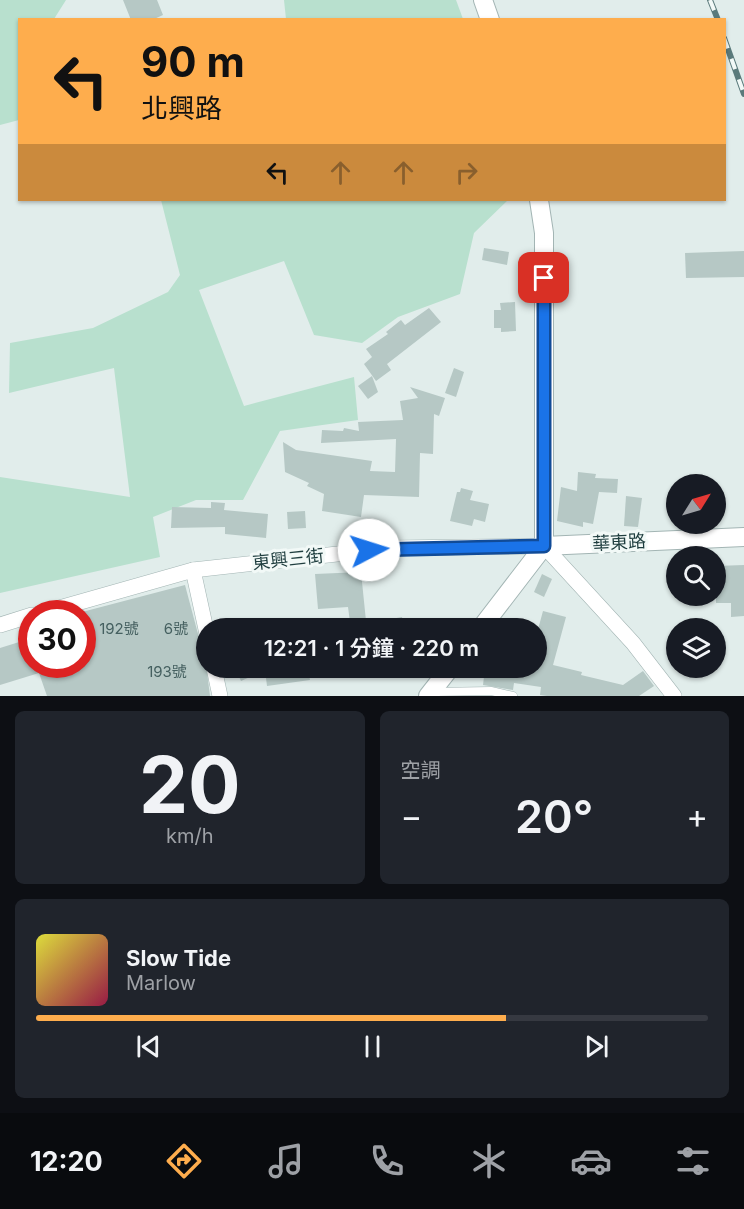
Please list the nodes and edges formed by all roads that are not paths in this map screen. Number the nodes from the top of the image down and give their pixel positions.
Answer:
1 (483, 0) edge
2 (489, 18) edge
3 (539, 201) edge
4 (737, 537) edge
5 (544, 546) junction
6 (193, 570) junction
7 (87, 600) edge
8 (204, 618) edge
9 (489, 618) edge
10 (18, 619) edge
11 (0, 624) edge
12 (216, 678) edge
13 (442, 678) edge
14 (430, 694) edge
15 (220, 696) edge
16 (513, 696) edge
17 (674, 696) edge

1 - 2 street
3 - 5 street
4 - 5 street, 華東路
5 - 6 street, 東興三街
5 - 9 street
5 - 17 street
6 - 7 street, 東興三街
6 - 8 street
10 - 11 street
12 - 15 street
13 - 14 street
14 - 16 lane

